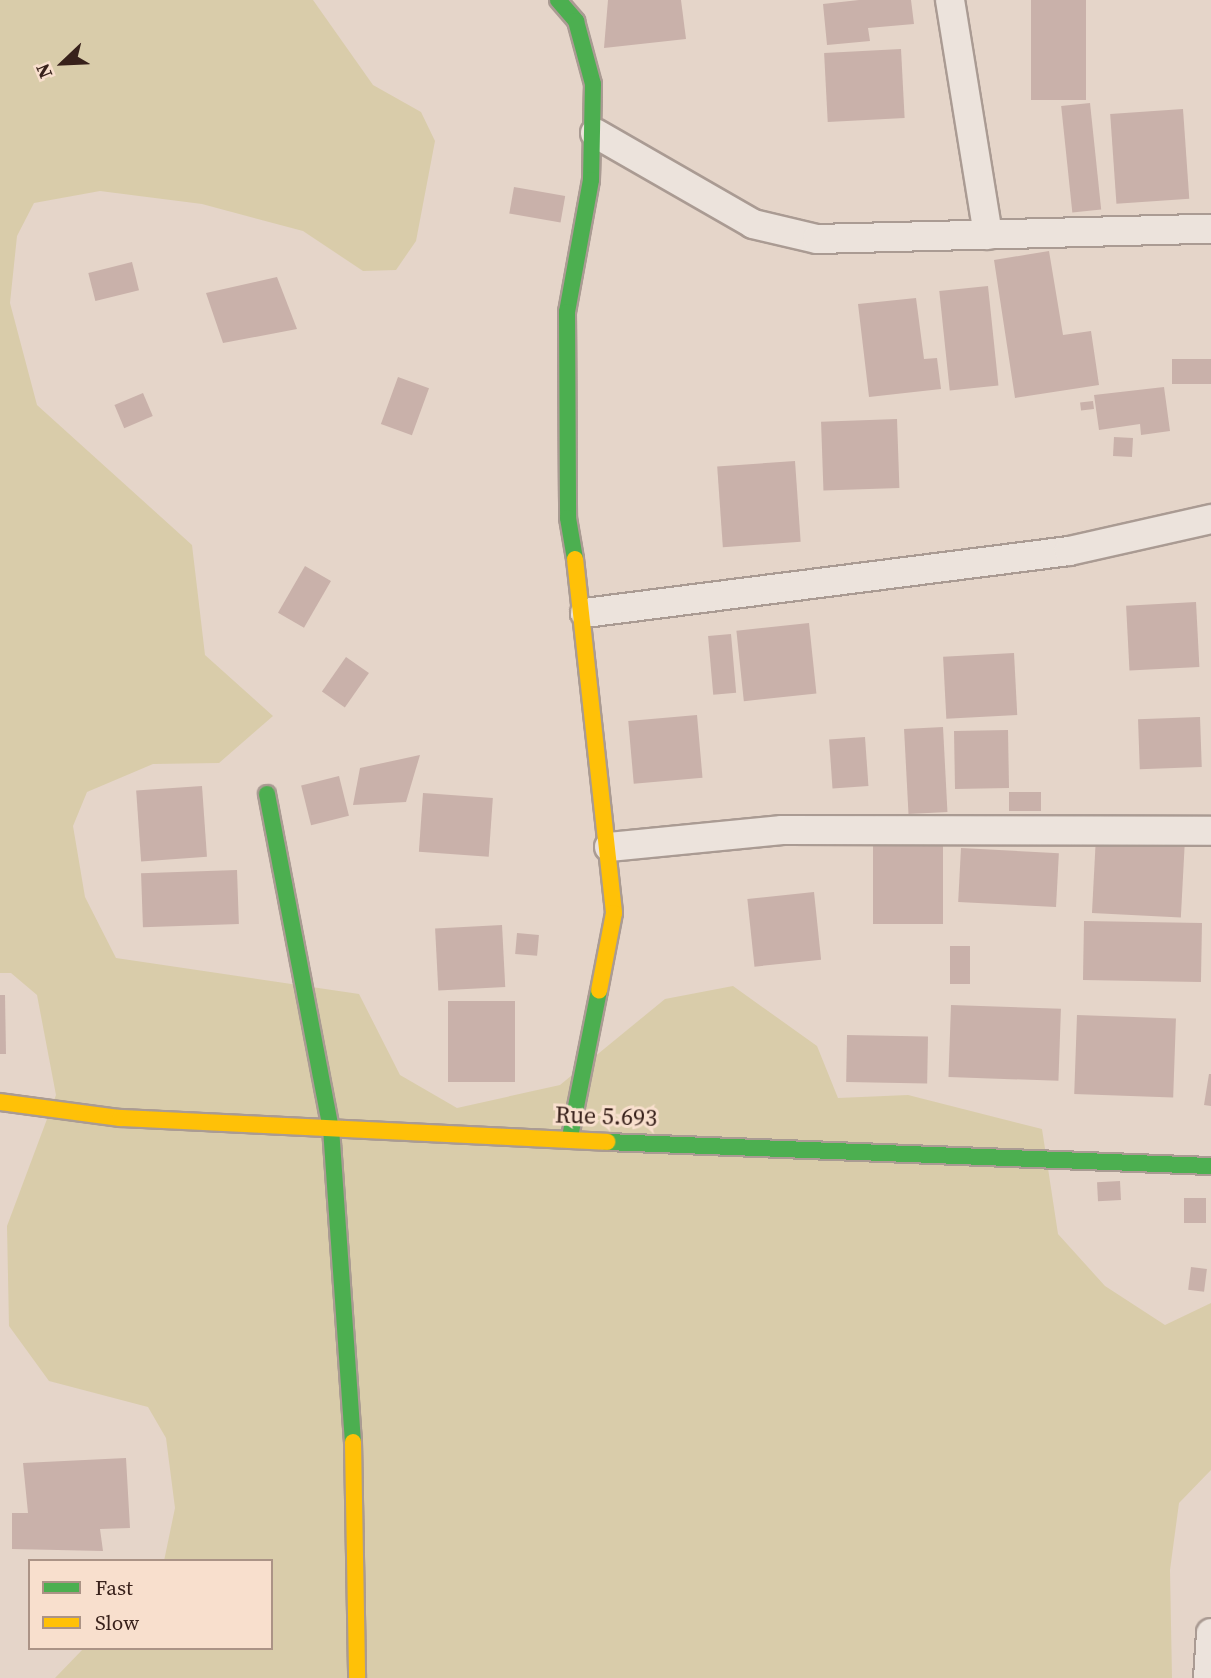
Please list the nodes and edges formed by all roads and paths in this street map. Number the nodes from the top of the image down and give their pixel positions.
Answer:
1 (558, 0) edge
2 (950, 0) edge
3 (595, 133) junction
4 (1211, 229) edge
5 (988, 235) junction
6 (1211, 519) edge
7 (585, 613) junction
8 (267, 794) dead end
9 (1211, 831) edge
10 (609, 847) junction
11 (0, 1102) edge
12 (331, 1128) junction
13 (570, 1137) junction
14 (1211, 1166) edge
15 (1211, 1633) edge
16 (357, 1678) edge
17 (1208, 1678) edge

1 - 3 street
2 - 5 street
3 - 5 street
3 - 7 street
4 - 5 street
6 - 7 street
7 - 10 street
8 - 12 street
9 - 10 street
10 - 13 street
11 - 12 street, Rue 5.693
12 - 13 street, Rue 5.693
12 - 16 street
13 - 14 street, Rue 5.693
15 - 17 street

